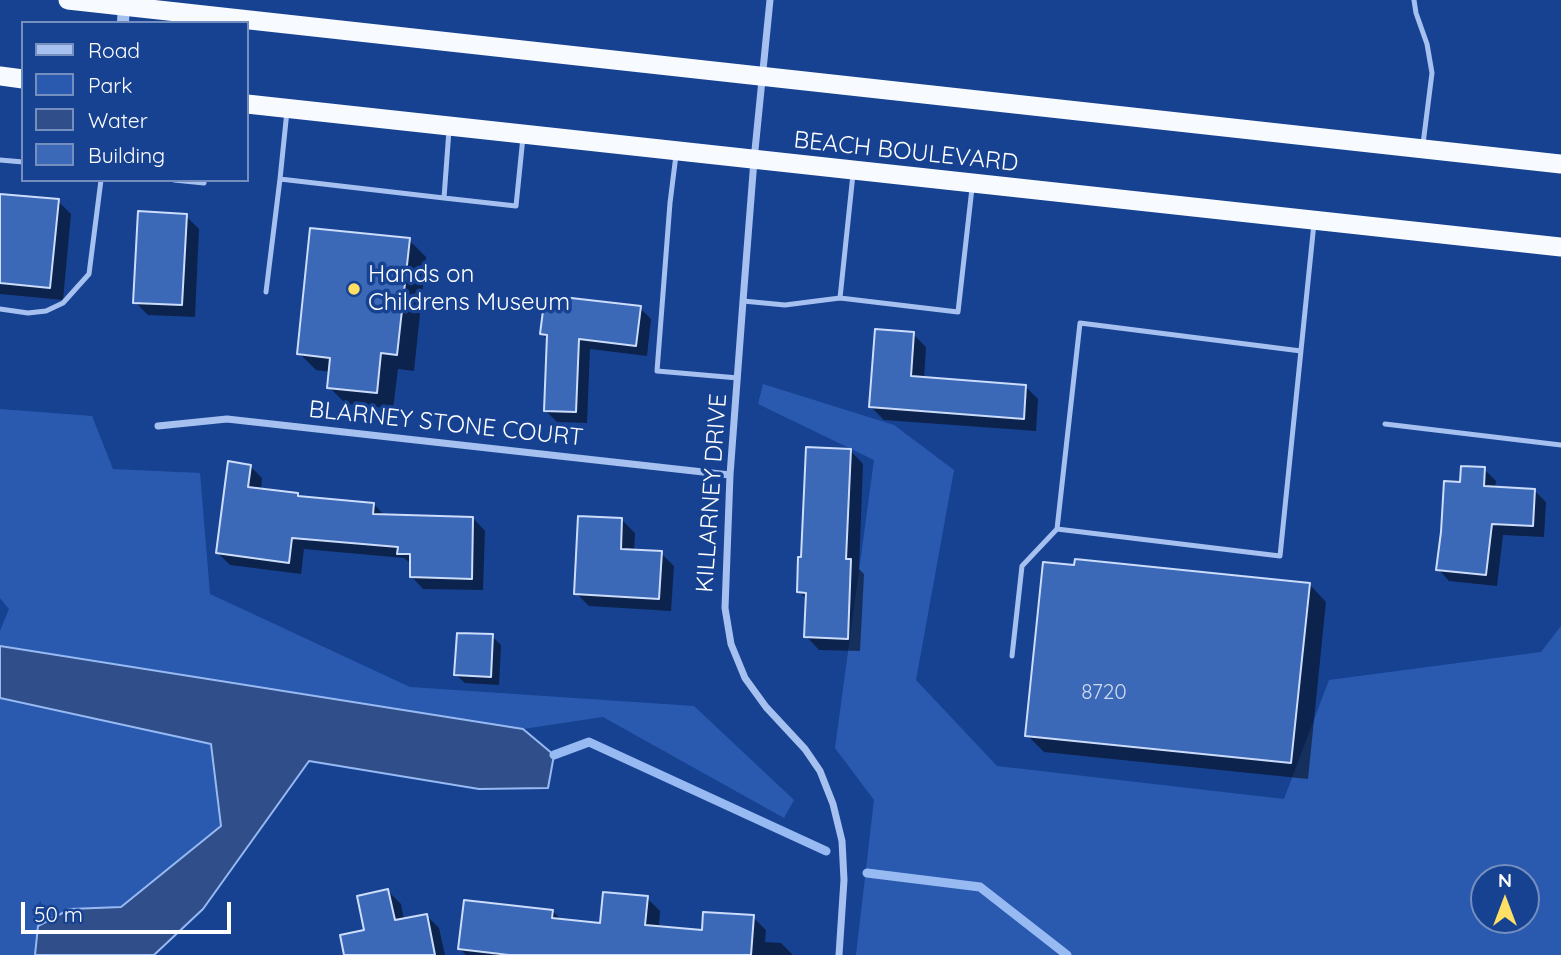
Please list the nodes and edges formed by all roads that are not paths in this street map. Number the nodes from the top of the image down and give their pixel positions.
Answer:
1 (68, 0) edge
2 (770, 0) edge
3 (1415, 0) edge
4 (123, 10) edge
5 (230, 21) edge
6 (248, 23) edge
7 (0, 76) edge
8 (762, 76) junction
9 (21, 79) edge
10 (248, 103) edge
11 (287, 108) junction
12 (450, 126) junction
13 (523, 134) junction
14 (1423, 148) junction
15 (676, 152) junction
16 (0, 160) edge
17 (754, 160) junction
18 (21, 162) edge
19 (1561, 164) edge
20 (853, 171) junction
21 (280, 179) junction
22 (101, 182) edge
23 (973, 184) junction
24 (444, 198) junction
25 (1315, 220) junction
26 (1561, 247) edge
27 (266, 292) dead end
28 (840, 298) junction
29 (743, 301) junction
30 (0, 309) edge
31 (1301, 351) junction
32 (739, 379) junction
33 (1385, 424) dead end
34 (158, 426) dead end
35 (1561, 445) edge
36 (730, 475) junction
37 (1057, 529) junction
38 (1012, 656) dead end
39 (839, 955) edge

1 - 4 highway
2 - 8 street, KILLARNEY DRIVE
3 - 14 lane
4 - 5 highway
6 - 8 highway
7 - 9 highway
8 - 14 highway
8 - 17 street, KILLARNEY DRIVE
10 - 11 highway, BEACH BOULEVARD
11 - 12 highway, BEACH BOULEVARD
11 - 21 lane
12 - 13 highway, BEACH BOULEVARD
12 - 24 lane
13 - 15 highway, BEACH BOULEVARD
13 - 24 lane
14 - 19 highway
15 - 17 highway, BEACH BOULEVARD
15 - 32 lane
16 - 18 lane
17 - 20 highway, BEACH BOULEVARD
17 - 29 street, KILLARNEY DRIVE
20 - 23 highway, BEACH BOULEVARD
20 - 28 lane
21 - 24 lane
21 - 27 lane
22 - 30 lane
23 - 25 highway, BEACH BOULEVARD
23 - 28 lane
25 - 26 highway, BEACH BOULEVARD
25 - 31 lane
28 - 29 lane
29 - 32 street, KILLARNEY DRIVE
31 - 37 lane
31 - 37 lane
32 - 36 street, KILLARNEY DRIVE
33 - 35 lane
34 - 36 street, BLARNEY STONE COURT
36 - 39 street, KILLARNEY DRIVE
37 - 38 lane

